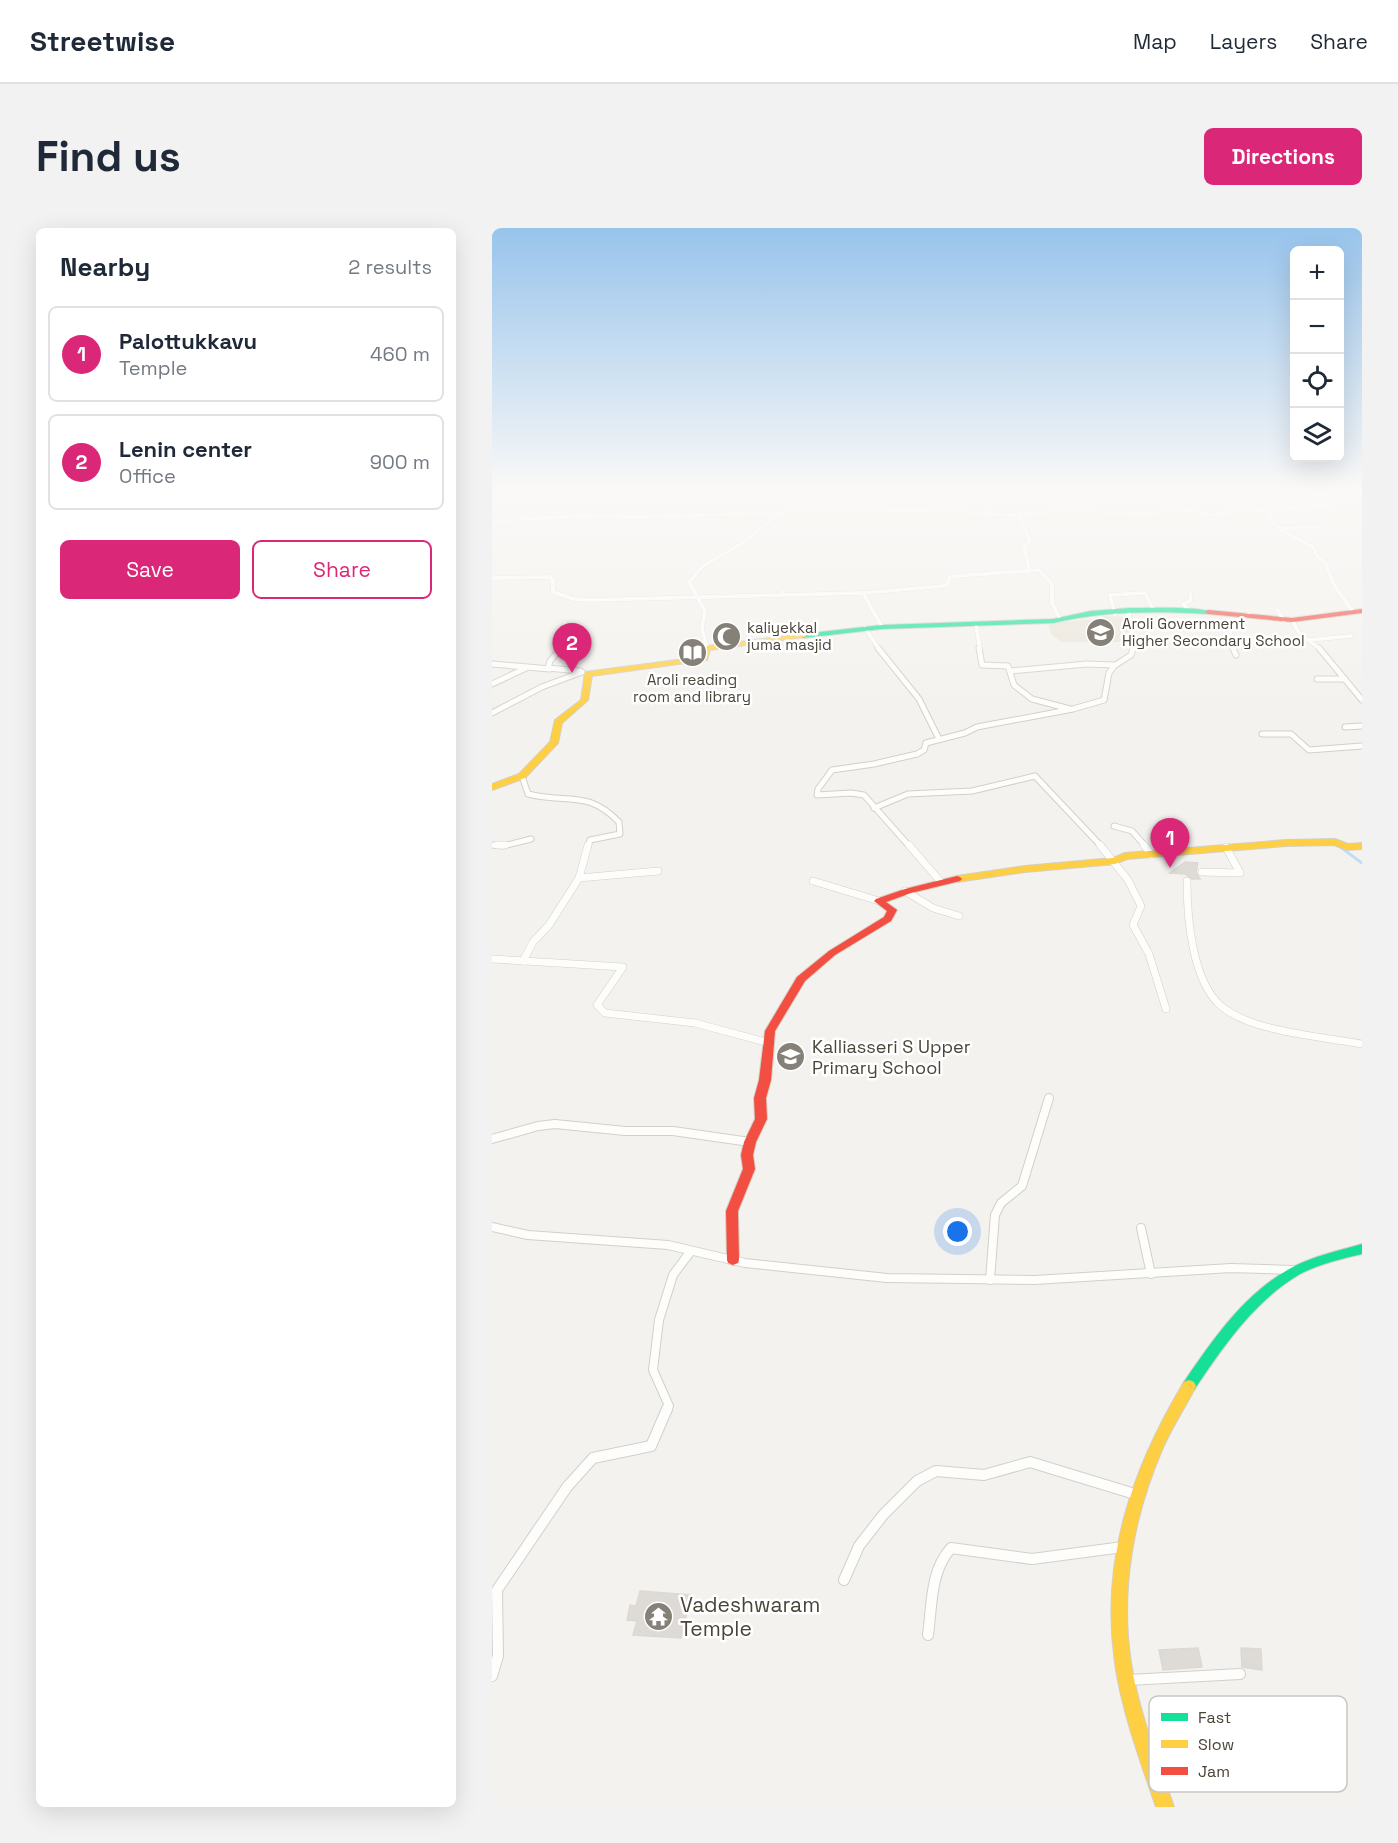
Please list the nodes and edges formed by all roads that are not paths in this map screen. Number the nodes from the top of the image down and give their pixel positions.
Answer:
1 (702, 566) edge
2 (1028, 566) edge
3 (1326, 566) edge
4 (1029, 569) junction
5 (492, 578) edge
6 (862, 593) junction
7 (1191, 594) dead end
8 (699, 599) junction
9 (1153, 609) junction
10 (1189, 610) junction
11 (1277, 610) dead end
12 (1357, 612) edge
13 (1129, 613) junction
14 (1115, 614) junction
15 (1249, 614) junction
16 (1059, 619) junction
17 (1288, 620) junction
18 (565, 622) dead end
19 (976, 624) junction
20 (882, 627) junction
21 (865, 628) junction
22 (1351, 636) dead end
23 (1310, 640) junction
24 (707, 648) junction
25 (1236, 655) dead end
26 (492, 664) edge
27 (1114, 665) junction
28 (528, 667) junction
29 (550, 669) junction
30 (1010, 671) junction
31 (585, 673) junction
32 (1317, 679) dead end
33 (1345, 679) junction
34 (492, 684) edge
35 (1362, 700) edge
36 (1073, 709) junction
37 (492, 713) edge
38 (1362, 726) edge
39 (1345, 727) dead end
40 (1262, 734) dead end
41 (939, 739) junction
42 (1362, 746) edge
43 (522, 776) junction
44 (492, 787) edge
45 (874, 808) junction
46 (1114, 826) dead end
47 (531, 839) dead end
48 (492, 845) edge
49 (1362, 846) edge
50 (1226, 848) junction
51 (1151, 854) junction
52 (1115, 861) junction
53 (658, 872) dead end
54 (1202, 872) dead end
55 (579, 878) junction
56 (813, 880) dead end
57 (940, 881) junction
58 (1187, 881) dead end
59 (905, 891) junction
60 (879, 901) junction
61 (959, 916) dead end
62 (492, 959) edge
63 (523, 961) junction
64 (1167, 1009) dead end
65 (769, 1043) junction
66 (1362, 1044) edge
67 (1049, 1098) dead end
68 (492, 1139) edge
69 (750, 1142) junction
70 (492, 1227) edge
71 (1141, 1228) dead end
72 (1362, 1249) edge
73 (691, 1251) junction
74 (732, 1260) junction
75 (1298, 1270) junction
76 (1151, 1274) junction
77 (990, 1280) junction
78 (1138, 1495) junction
79 (1125, 1547) junction
80 (844, 1580) dead end
81 (494, 1600) edge
82 (928, 1635) dead end
83 (1240, 1674) dead end
84 (492, 1676) edge
85 (1126, 1680) junction
86 (1149, 1755) edge
87 (1160, 1792) edge
88 (1165, 1807) edge

1 - 8 street
2 - 4 street
3 - 12 street
4 - 6 street
4 - 16 street
5 - 8 street
6 - 8 street
6 - 20 street
7 - 10 street
8 - 24 street
9 - 10 main road
9 - 13 main road
9 - 14 street
10 - 15 main road
11 - 17 street
12 - 17 main road
13 - 14 main road
13 - 27 street
14 - 16 main road
15 - 17 main road
15 - 25 street
16 - 19 main road
17 - 23 street
18 - 29 street
19 - 20 main road
19 - 30 street
20 - 21 main road
21 - 24 main road
21 - 41 street
22 - 23 street
23 - 33 street
24 - 31 main road
26 - 28 street
27 - 30 street
27 - 36 street
28 - 29 street
28 - 34 street
29 - 31 street
30 - 36 street
31 - 37 street
31 - 43 main road
32 - 33 street
33 - 35 street
36 - 41 street
38 - 39 street
40 - 42 street
41 - 45 street
43 - 44 main road
43 - 55 street
45 - 52 street
45 - 57 street
46 - 51 street
47 - 48 street
49 - 50 main road
50 - 51 main road
50 - 54 street
51 - 52 main road
52 - 57 main road
52 - 64 street
53 - 55 street
55 - 63 street
56 - 60 street
57 - 59 main road
58 - 66 street
59 - 60 main road
59 - 61 street
60 - 65 main road
62 - 63 street
63 - 65 street
65 - 69 main road
67 - 77 street
68 - 69 street
69 - 74 main road
70 - 73 street
71 - 76 street
72 - 75 main road
73 - 74 street
73 - 81 street
74 - 77 street
75 - 76 street
75 - 78 main road
76 - 77 street
78 - 79 main road
78 - 80 street
79 - 82 street
79 - 85 main road
81 - 84 street
83 - 85 street
85 - 86 main road
87 - 88 main road

